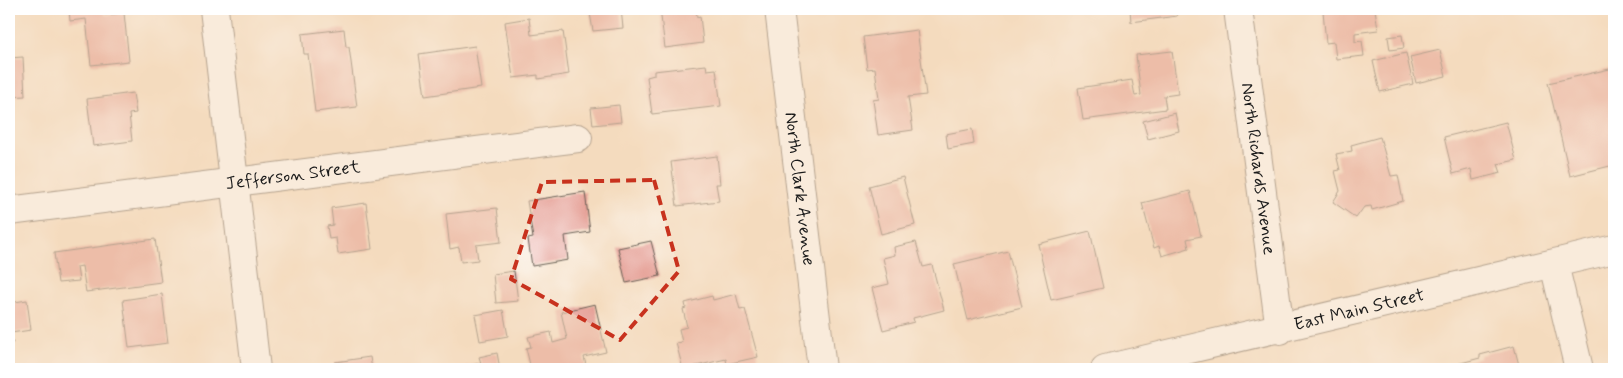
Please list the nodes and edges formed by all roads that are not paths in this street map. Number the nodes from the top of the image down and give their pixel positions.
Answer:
1 (214, 9) edge
2 (779, 9) edge
3 (1238, 9) edge
4 (578, 138) dead end
5 (234, 182) junction
6 (9, 211) edge
7 (1614, 249) edge
8 (1554, 264) junction
9 (1280, 330) junction
10 (256, 369) edge
11 (822, 369) edge
12 (1105, 369) edge
13 (1579, 369) edge

1 - 5 street
2 - 11 street, North Clark Avenue
3 - 9 street, North Richards Avenue
4 - 5 street, Jefferson Street
5 - 6 street, Jefferson Street
5 - 10 street
7 - 8 street, East Main Street
8 - 9 street, East Main Street
8 - 13 street
9 - 12 street, East Main Street

